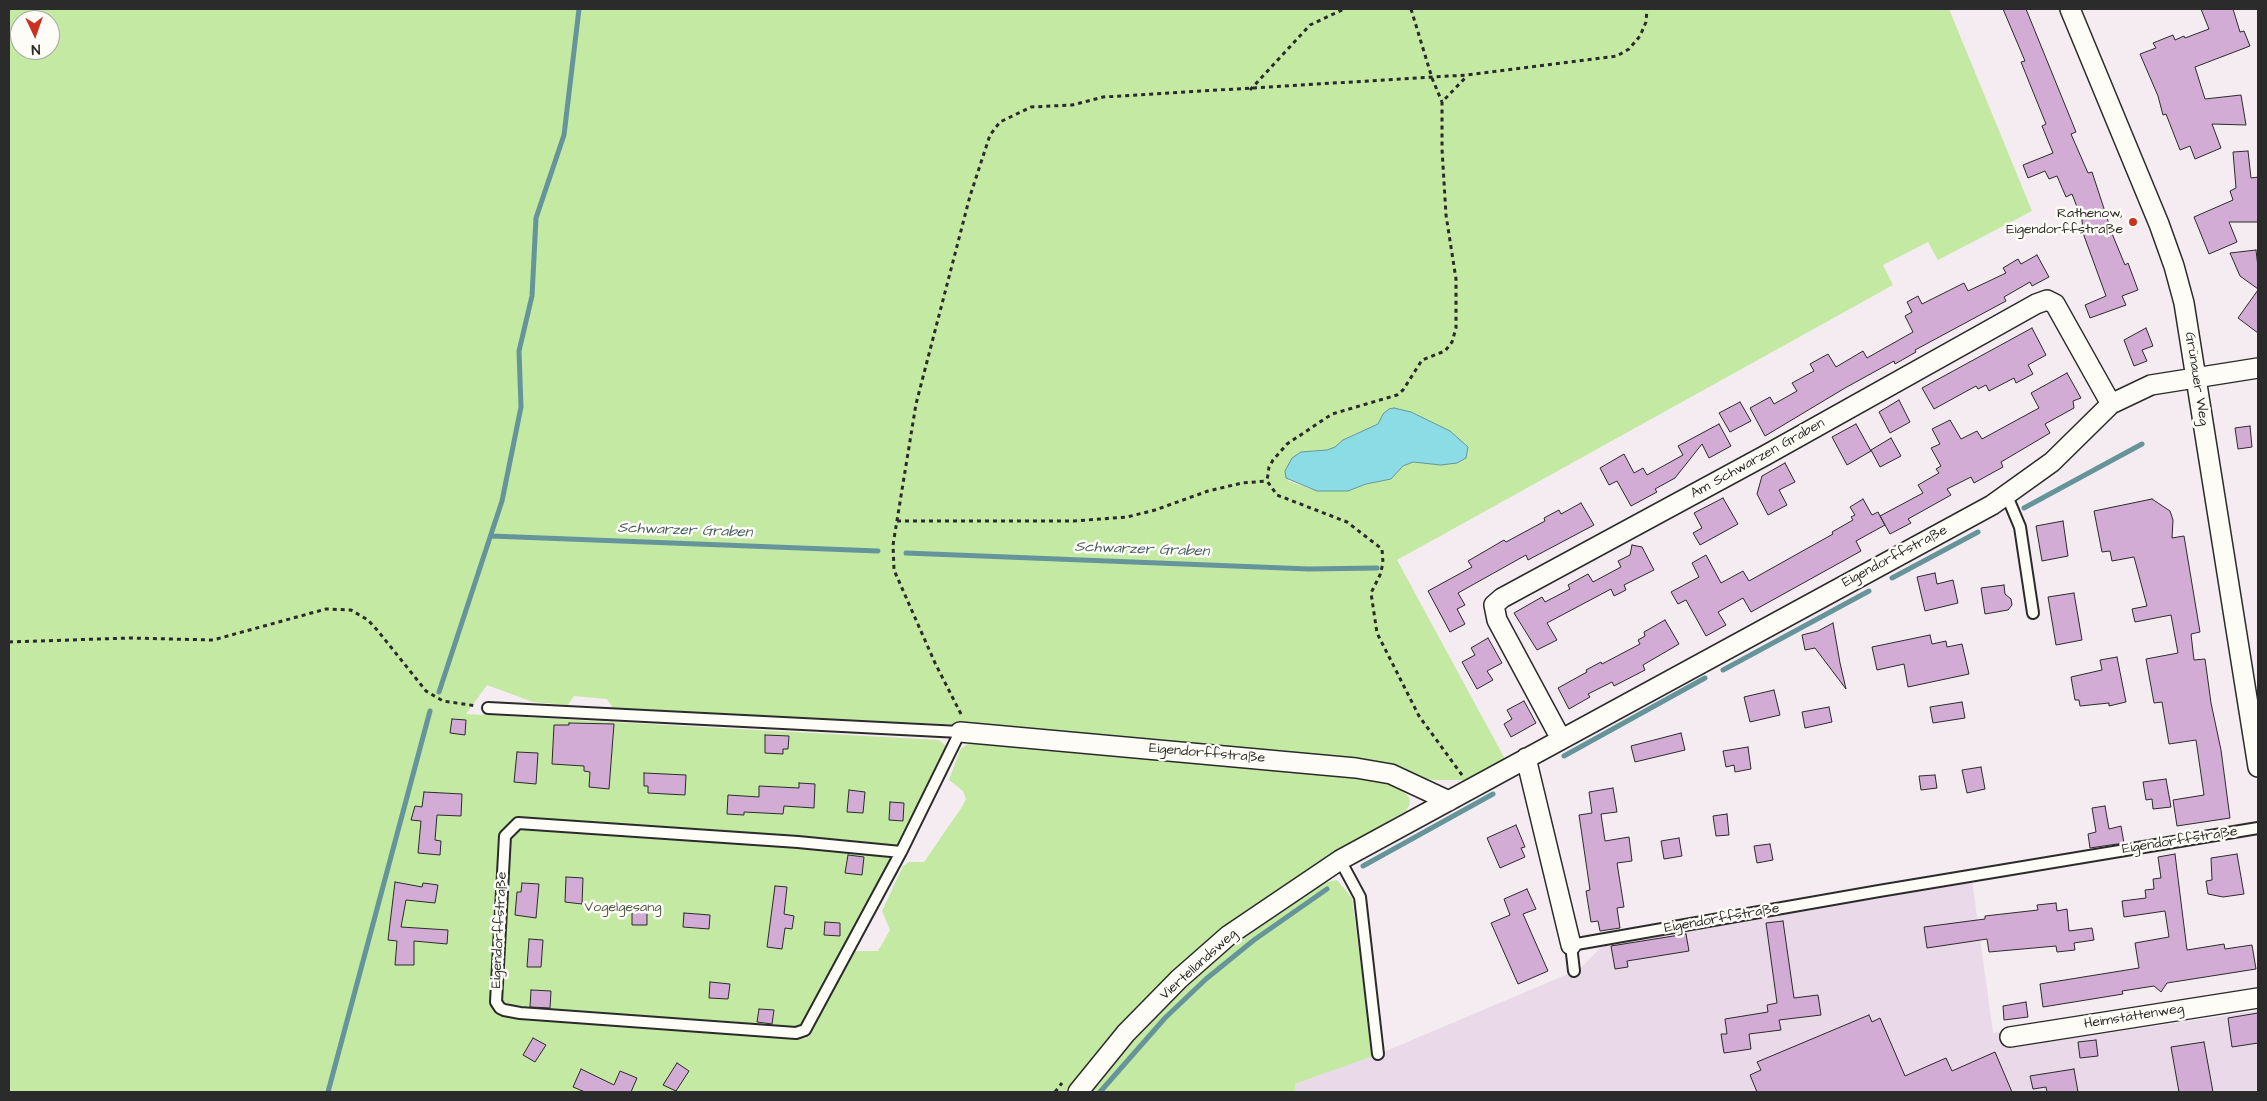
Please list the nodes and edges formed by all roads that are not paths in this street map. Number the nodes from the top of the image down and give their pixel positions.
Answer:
1 (2070, 9) edge
2 (2258, 368) edge
3 (2195, 377) junction
4 (2111, 404) junction
5 (2006, 496) junction
6 (2033, 613) dead end
7 (488, 708) road end
8 (960, 732) junction
9 (1561, 739) junction
10 (1526, 758) junction
11 (2258, 767) edge
12 (1449, 800) junction
13 (2258, 828) edge
14 (1376, 841) joint
15 (901, 852) junction
16 (1340, 860) junction
17 (1571, 946) junction
18 (1574, 971) dead end
19 (2258, 998) edge
20 (2010, 1036) dead end
21 (1378, 1054) dead end
22 (1078, 1092) edge

1 - 3 street, Grünauer Weg
2 - 3 street, Eigendorffstraße
3 - 4 street, Eigendorffstraße
3 - 11 street, Grünauer Weg
4 - 5 street, Eigendorffstraße
4 - 9 street, Am Schwarzen Graben
5 - 6 lane
5 - 9 street, Eigendorffstraße
7 - 8 lane, Eigendorffstraße
8 - 12 street, Eigendorffstraße
8 - 15 lane, Eigendorffstraße
9 - 10 street, Eigendorffstraße
10 - 12 street, Eigendorffstraße
10 - 17 street
12 - 14 street, Eigendorffstraße
13 - 17 lane, Eigendorffstraße
14 - 16 street, Viertellandsweg
15 - 15 lane, Eigendorffstraße
16 - 21 lane
16 - 22 street, Viertellandsweg
17 - 18 lane
19 - 20 street, Heimstättenweg

